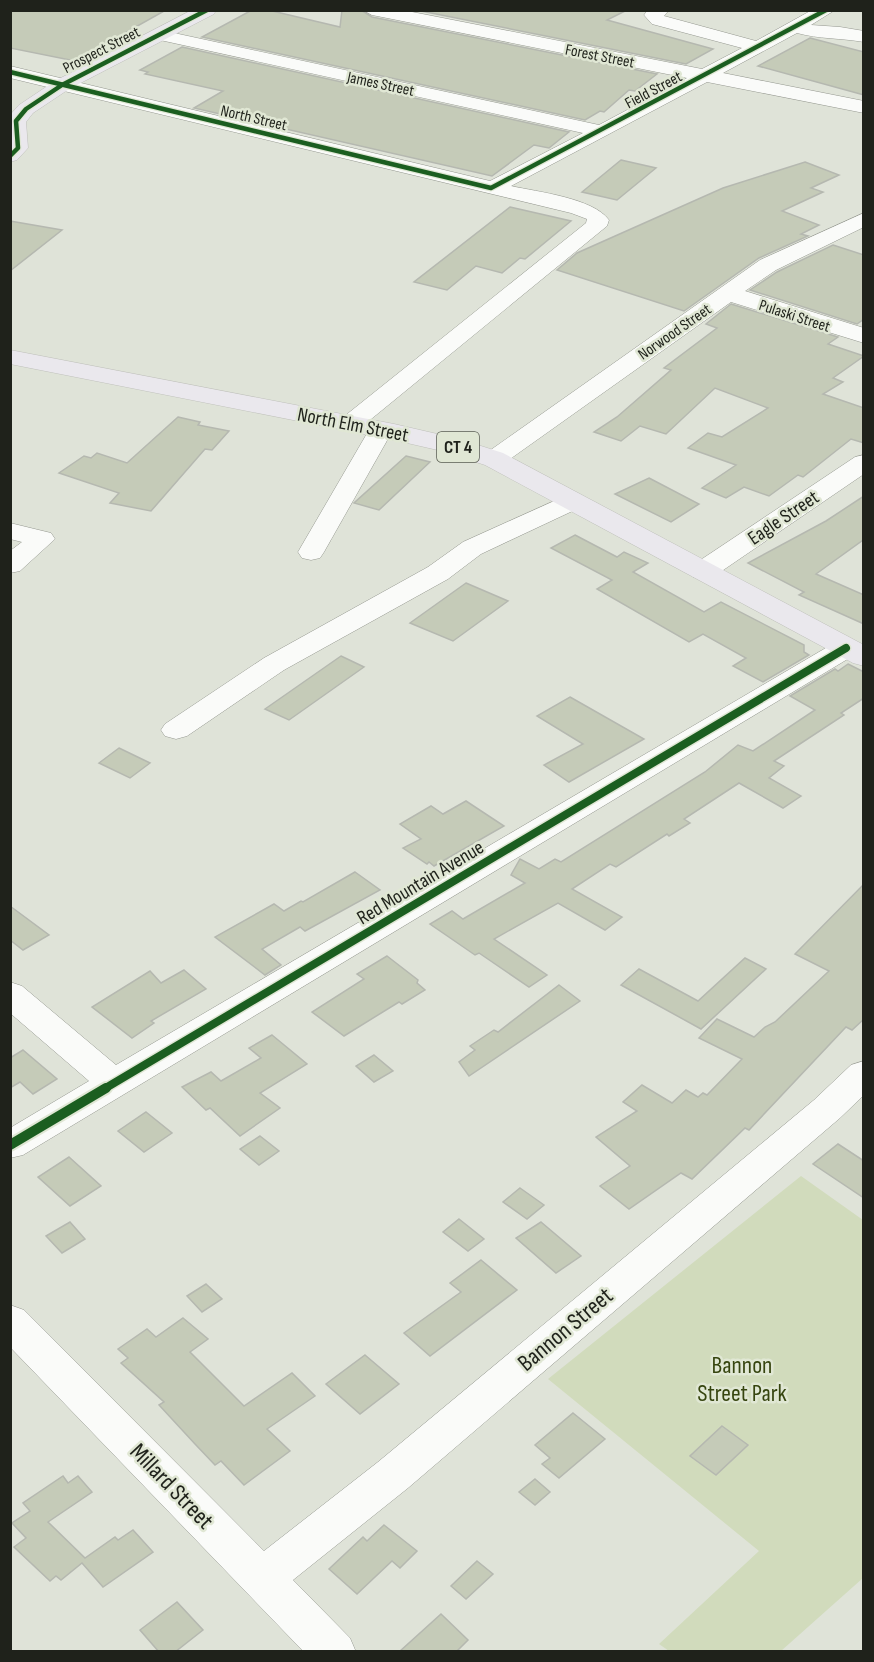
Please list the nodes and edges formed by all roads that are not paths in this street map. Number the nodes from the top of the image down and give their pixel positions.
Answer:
1 (207, 10) edge
2 (372, 10) edge
3 (660, 10) edge
4 (826, 10) edge
5 (795, 27) junction
6 (160, 35) junction
7 (864, 37) edge
8 (759, 47) junction
9 (10, 72) edge
10 (705, 76) junction
11 (62, 85) junction
12 (864, 107) edge
13 (602, 131) junction
14 (10, 156) edge
15 (491, 188) junction
16 (864, 219) edge
17 (841, 230) junction
18 (864, 237) edge
19 (727, 293) junction
20 (864, 336) edge
21 (10, 357) edge
22 (350, 424) junction
23 (381, 430) junction
24 (494, 459) junction
25 (864, 462) edge
26 (572, 501) junction
27 (10, 531) edge
28 (311, 552) dead end
29 (10, 566) edge
30 (703, 571) junction
31 (855, 653) edge
32 (176, 730) dead end
33 (10, 994) edge
34 (864, 1074) edge
35 (114, 1083) junction
36 (10, 1145) edge
37 (10, 1321) edge
38 (262, 1578) junction
39 (334, 1652) edge

1 - 6 main road, Prospect Street
2 - 10 street, Forest Street
3 - 8 street
4 - 5 street, Field Street
5 - 7 street
5 - 8 street, Field Street
6 - 11 main road, Prospect Street
6 - 13 street, James Street
8 - 10 street, Field Street
9 - 11 street, North Street
10 - 12 street, Forest Street
10 - 13 street, Field Street
11 - 14 main road, Prospect Street
11 - 15 street, North Street
13 - 15 street, Field Street
15 - 22 street, North Street
16 - 17 street, Norwood Street
17 - 18 street
17 - 19 street, Norwood Street
19 - 20 street, Pulaski Street
19 - 24 street, Norwood Street
21 - 22 main road, North Elm Street / CT 4
22 - 23 main road, North Elm Street / CT 4
23 - 24 main road, North Elm Street / CT 4
23 - 28 street
24 - 26 main road, North Elm Street / CT 4
25 - 30 street, Eagle Street
26 - 30 main road, North Elm Street / CT 4
26 - 32 street
27 - 29 street
30 - 31 main road, North Elm Street / CT 4
31 - 35 street, Red Mountain Avenue
33 - 35 street
34 - 38 street, Bannon Street
35 - 36 street, Red Mountain Avenue
37 - 38 street, Millard Street
38 - 39 street, Millard Street

